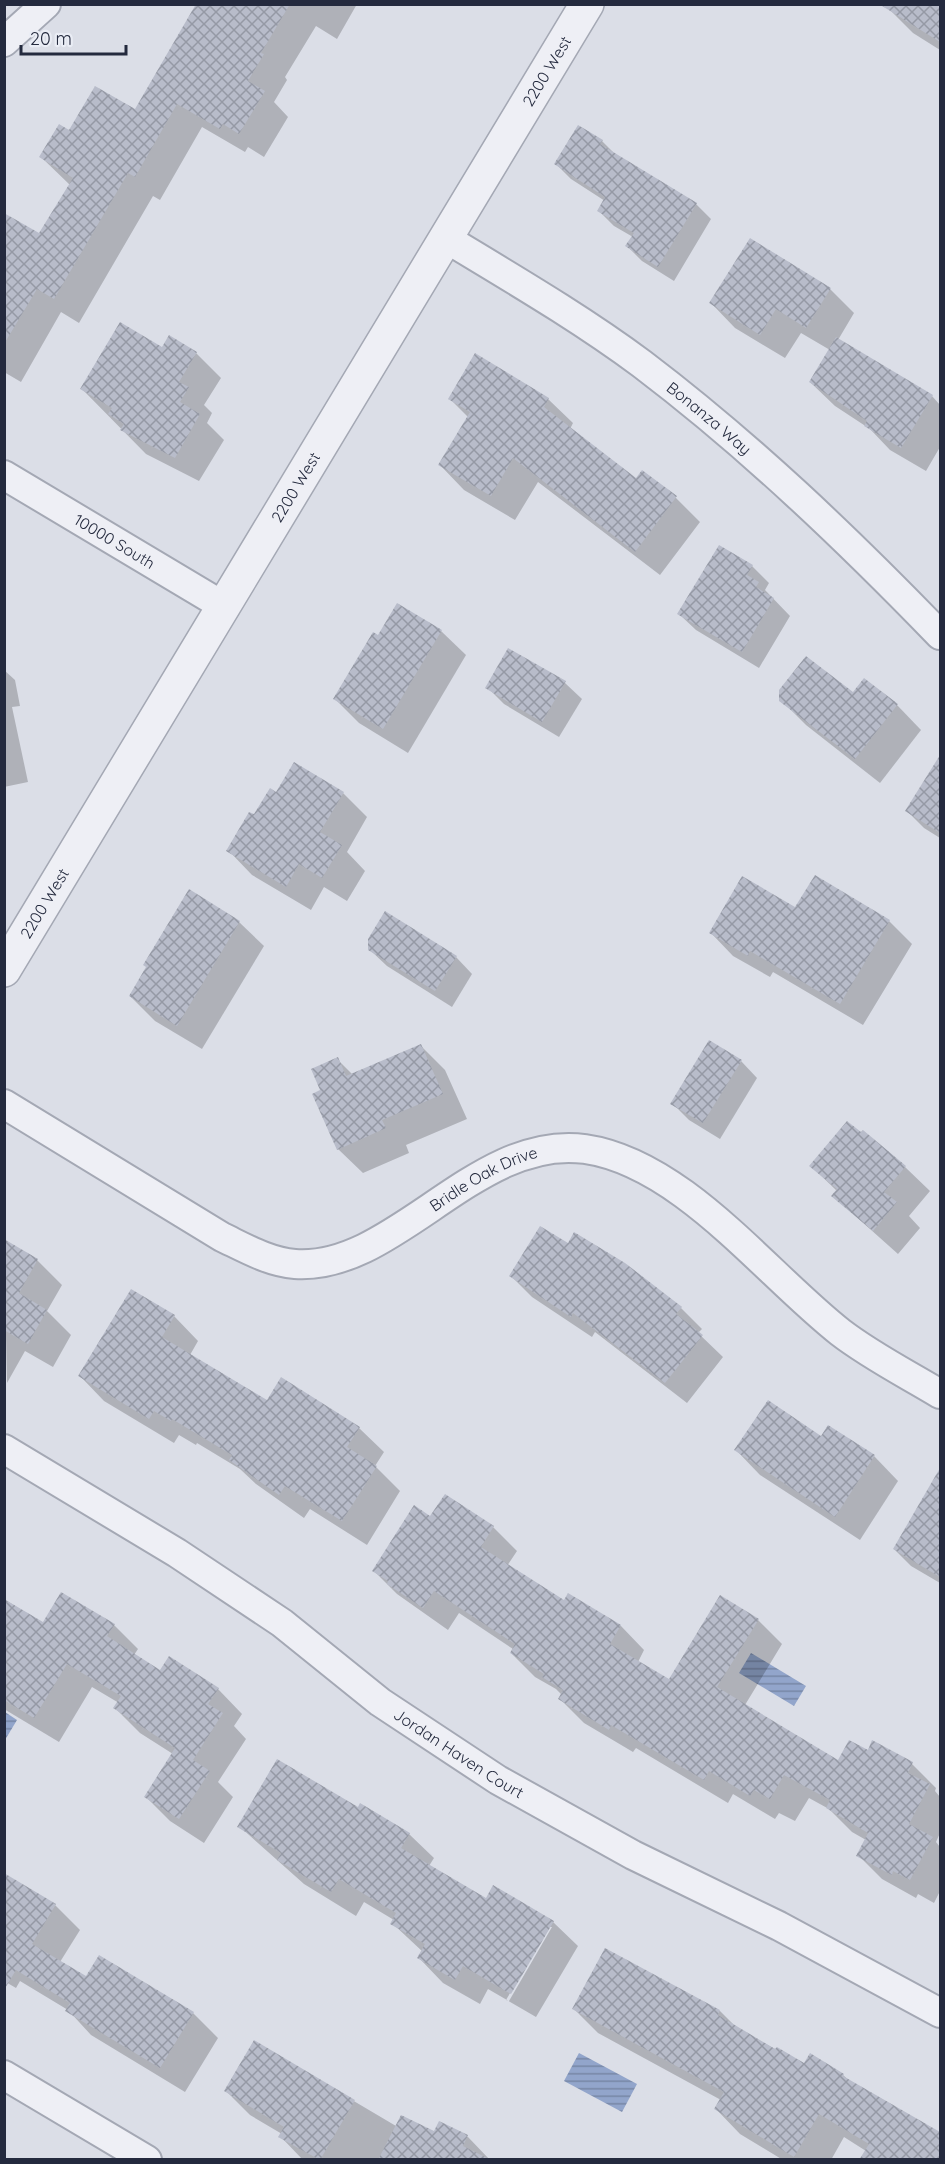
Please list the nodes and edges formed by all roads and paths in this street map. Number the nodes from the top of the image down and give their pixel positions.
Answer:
1 (46, 4) edge
2 (587, 4) edge
3 (4, 42) edge
4 (447, 239) junction
5 (4, 475) edge
6 (225, 607) junction
7 (940, 635) edge
8 (4, 970) edge
9 (4, 1104) edge
10 (940, 1394) edge
11 (4, 1449) edge
12 (940, 2013) edge
13 (4, 2074) edge
14 (147, 2160) edge

1 - 3 street
2 - 4 street, 2200 West
4 - 6 street, 2200 West
4 - 7 street, Bonanza Way
5 - 6 street, 10000 South
6 - 8 street, 2200 West
9 - 10 street, Bridle Oak Drive
11 - 12 street, Jordan Haven Court
13 - 14 street

